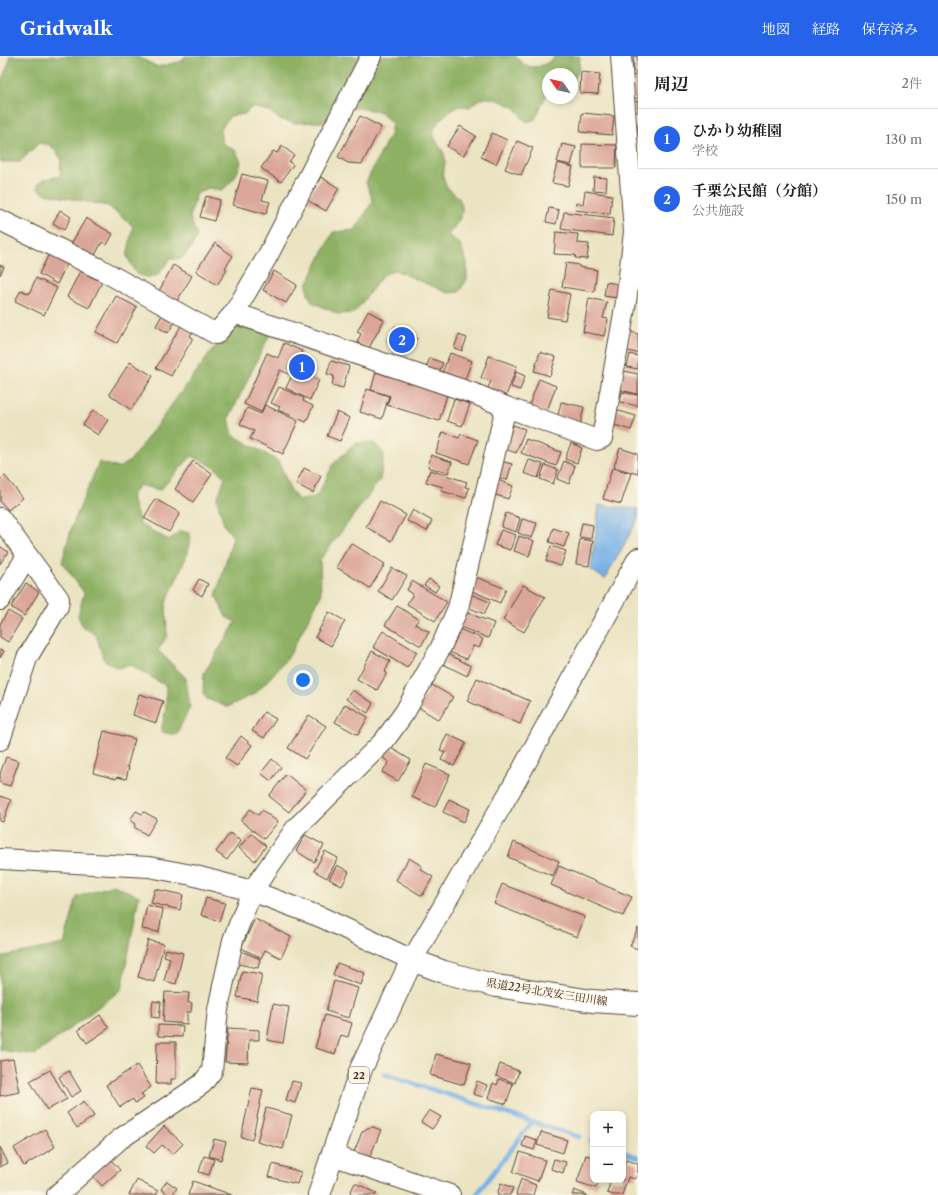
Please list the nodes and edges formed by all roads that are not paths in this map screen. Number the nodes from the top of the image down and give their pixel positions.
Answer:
1 (371, 56) edge
2 (621, 56) edge
3 (0, 220) edge
4 (234, 313) junction
5 (506, 407) junction
6 (0, 518) edge
7 (29, 558) junction
8 (638, 558) edge
9 (0, 600) edge
10 (1, 732) edge
11 (0, 859) edge
12 (252, 891) junction
13 (412, 960) junction
14 (638, 1004) edge
15 (332, 1155) junction
16 (57, 1195) edge
17 (319, 1195) edge
18 (450, 1195) edge

1 - 4 street
2 - 5 street
3 - 4 street
4 - 5 street
5 - 12 street
6 - 7 street
7 - 9 street
7 - 10 street
8 - 13 street
11 - 12 street
12 - 13 street
12 - 16 street
13 - 14 main road, 県道22号北茂安三田川線
13 - 15 main road, 22
15 - 17 main road, 22
15 - 18 street

